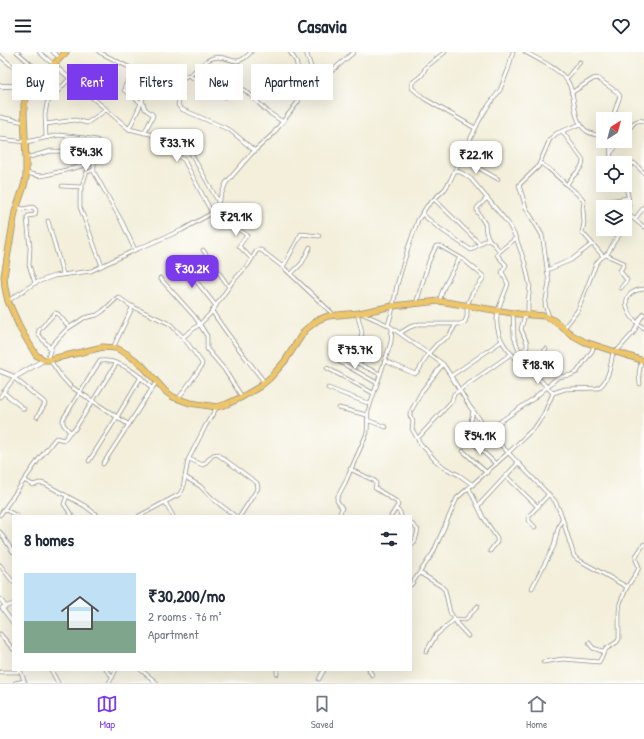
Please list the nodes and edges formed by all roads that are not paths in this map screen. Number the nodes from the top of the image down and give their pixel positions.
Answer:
1 (17, 52) edge
2 (39, 52) edge
3 (53, 52) edge
4 (66, 52) edge
5 (99, 52) edge
6 (251, 52) edge
7 (290, 52) edge
8 (306, 52) edge
9 (354, 52) edge
10 (445, 52) edge
11 (513, 52) edge
12 (525, 52) edge
13 (0, 56) edge
14 (60, 58) junction
15 (580, 62) dead end
16 (31, 64) edge
17 (54, 64) joint
18 (297, 64) edge
19 (310, 64) edge
20 (126, 65) edge
21 (12, 66) edge
22 (59, 68) edge
23 (333, 70) edge
24 (67, 75) edge
25 (190, 75) junction
26 (187, 76) edge
27 (566, 79) junction
28 (67, 81) edge
29 (0, 86) edge
30 (12, 86) edge
31 (572, 93) junction
32 (26, 100) edge
33 (95, 100) edge
34 (179, 100) edge
35 (298, 100) edge
36 (142, 101) joint
37 (106, 110) junction
38 (614, 112) edge
39 (0, 117) edge
40 (644, 121) edge
41 (24, 122) junction
42 (283, 122) junction
43 (46, 124) junction
44 (581, 124) junction
45 (632, 125) edge
46 (475, 128) junction
47 (129, 129) junction
48 (562, 131) junction
49 (144, 133) junction
50 (596, 134) edge
51 (46, 137) junction
52 (0, 139) edge
53 (183, 139) dead end
54 (26, 142) junction
55 (611, 148) edge
56 (615, 148) edge
57 (255, 151) junction
58 (96, 152) junction
59 (611, 153) junction
60 (611, 156) edge
61 (26, 158) junction
62 (462, 158) junction
63 (94, 163) junction
64 (540, 163) junction
65 (632, 164) edge
66 (94, 170) junction
67 (455, 170) junction
68 (26, 173) junction
69 (644, 173) edge
70 (498, 179) dead end
71 (567, 185) junction
72 (62, 186) dead end
73 (82, 187) junction
74 (627, 192) edge
75 (487, 198) junction
76 (628, 198) joint
77 (434, 199) junction
78 (614, 200) edge
79 (218, 201) junction
80 (16, 207) junction
81 (644, 207) edge
82 (215, 210) junction
83 (212, 214) junction
84 (422, 214) junction
85 (632, 218) edge
86 (635, 220) junction
87 (48, 221) dead end
88 (644, 227) edge
89 (319, 236) dead end
90 (619, 236) edge
91 (516, 238) junction
92 (489, 240) junction
93 (480, 244) junction
94 (592, 244) junction
95 (310, 247) dead end
96 (135, 250) junction
97 (203, 250) dead end
98 (500, 251) junction
99 (605, 255) junction
100 (461, 258) junction
101 (252, 259) junction
102 (181, 262) dead end
103 (102, 266) junction
104 (283, 267) junction
105 (547, 270) junction
106 (63, 274) junction
107 (291, 274) junction
108 (160, 278) dead end
109 (35, 282) junction
110 (229, 287) junction
111 (621, 288) dead end
112 (644, 289) edge
113 (2, 291) edge
114 (8, 301) junction
115 (439, 301) junction
116 (416, 304) junction
117 (468, 305) junction
118 (133, 306) junction
119 (216, 306) junction
120 (393, 306) junction
121 (498, 310) junction
122 (212, 311) junction
123 (358, 313) junction
124 (513, 313) junction
125 (644, 314) edge
126 (526, 315) junction
127 (335, 316) junction
128 (549, 318) junction
129 (200, 324) junction
130 (456, 324) junction
131 (638, 324) junction
132 (388, 325) junction
133 (69, 327) junction
134 (392, 327) junction
135 (564, 328) junction
136 (644, 328) edge
137 (400, 333) junction
138 (183, 337) junction
139 (502, 341) junction
140 (340, 344) dead end
141 (594, 345) junction
142 (50, 348) junction
143 (113, 348) junction
144 (546, 349) dead end
145 (614, 352) junction
146 (336, 353) dead end
147 (520, 353) junction
148 (428, 354) junction
149 (511, 354) junction
150 (514, 358) junction
151 (47, 360) junction
152 (338, 361) dead end
153 (384, 361) junction
154 (642, 361) edge
155 (116, 364) junction
156 (443, 364) junction
157 (327, 368) dead end
158 (0, 370) edge
159 (530, 371) junction
160 (380, 374) junction
161 (141, 376) junction
162 (451, 376) junction
163 (14, 377) junction
164 (156, 381) junction
165 (265, 383) junction
166 (377, 383) junction
167 (640, 384) dead end
168 (547, 387) junction
169 (328, 388) dead end
170 (152, 389) junction
171 (459, 390) junction
172 (4, 392) junction
173 (79, 393) junction
174 (373, 393) junction
175 (553, 393) junction
176 (0, 397) edge
177 (242, 397) junction
178 (178, 399) junction
179 (93, 402) junction
180 (370, 404) junction
181 (217, 407) junction
182 (339, 408) dead end
183 (24, 409) dead end
184 (473, 411) junction
185 (367, 415) junction
186 (37, 417) dead end
187 (117, 417) junction
188 (367, 420) junction
189 (129, 425) junction
190 (386, 427) dead end
191 (488, 430) junction
192 (70, 432) junction
193 (418, 438) junction
194 (463, 451) dead end
195 (508, 453) junction
196 (189, 459) junction
197 (89, 461) dead end
198 (518, 463) junction
199 (103, 464) dead end
200 (496, 464) junction
201 (350, 469) junction
202 (487, 473) junction
203 (506, 476) junction
204 (185, 477) junction
205 (24, 480) junction
206 (471, 487) junction
207 (549, 494) junction
208 (67, 496) junction
209 (164, 502) junction
210 (478, 506) junction
211 (538, 507) junction
212 (4, 509) junction
213 (396, 509) junction
214 (0, 515) edge
215 (15, 515) edge
216 (71, 515) edge
217 (97, 515) edge
218 (141, 515) edge
219 (172, 515) edge
220 (234, 515) edge
221 (241, 515) edge
222 (339, 515) edge
223 (392, 515) edge
224 (401, 515) edge
225 (562, 520) junction
226 (412, 524) edge
227 (535, 527) dead end
228 (0, 533) edge
229 (412, 544) edge
230 (644, 544) edge
231 (12, 551) edge
232 (490, 551) dead end
233 (0, 565) edge
234 (420, 573) junction
235 (12, 581) edge
236 (412, 584) edge
237 (627, 587) junction
238 (532, 588) dead end
239 (0, 599) edge
240 (12, 604) edge
241 (478, 606) dead end
242 (2, 608) edge
243 (455, 619) junction
244 (12, 622) edge
245 (0, 634) edge
246 (468, 636) dead end
247 (589, 643) dead end
248 (12, 648) edge
249 (426, 652) dead end
250 (605, 652) junction
251 (543, 662) dead end
252 (21, 671) edge
253 (52, 671) edge
254 (107, 671) edge
255 (116, 671) edge
256 (142, 671) edge
257 (323, 671) edge
258 (370, 671) edge
259 (0, 672) edge
260 (372, 675) dead end
261 (113, 677) junction
262 (319, 679) dead end
263 (24, 682) edge
264 (15, 683) edge
265 (58, 683) edge
266 (109, 683) edge
267 (157, 683) edge

1 - 16 street
2 - 17 street
3 - 14 street
4 - 14 highway
5 - 20 street
6 - 25 street
7 - 18 street
8 - 19 street
9 - 23 street
10 - 46 street
11 - 46 street
12 - 27 street
13 - 21 street
14 - 17 highway
15 - 27 street
22 - 24 street
25 - 26 street
25 - 42 street
27 - 31 street
28 - 43 street
29 - 30 street
31 - 38 street
31 - 44 street
32 - 41 highway
33 - 37 street
34 - 57 street
35 - 42 street
36 - 47 street
36 - 49 street
37 - 43 street
37 - 47 street
39 - 41 street
40 - 45 street
41 - 54 highway
42 - 57 street
43 - 51 street
44 - 48 street
44 - 50 street
46 - 62 street
47 - 49 street
48 - 64 street
48 - 71 street
49 - 83 street
51 - 54 street
51 - 58 street
52 - 54 street
53 - 79 street
54 - 61 highway
55 - 59 street
56 - 59 street
57 - 79 street
58 - 61 street
58 - 63 street
59 - 60 street
61 - 68 highway
62 - 67 street
62 - 70 street
63 - 66 street
63 - 68 street
64 - 71 street
64 - 105 street
65 - 69 street
66 - 73 street
66 - 96 street
67 - 75 street
67 - 77 street
68 - 80 highway
71 - 94 street
72 - 73 street
73 - 103 street
74 - 76 street
75 - 91 street
75 - 92 street
76 - 78 street
77 - 84 street
77 - 93 street
79 - 82 street
80 - 109 street
80 - 113 highway
81 - 86 street
82 - 83 street
82 - 101 street
83 - 96 street
84 - 93 street
84 - 120 street
85 - 86 street
86 - 88 street
87 - 106 street
89 - 104 street
90 - 99 street
91 - 98 street
91 - 126 street
92 - 93 street
92 - 98 street
94 - 99 street
94 - 105 street
95 - 107 street
96 - 103 street
97 - 110 street
98 - 121 street
99 - 111 street
99 - 135 street
100 - 115 street
100 - 116 street
100 - 117 street
101 - 104 street
101 - 110 street
102 - 119 street
103 - 106 street
104 - 107 street
105 - 128 street
106 - 109 street
107 - 127 street
108 - 129 street
109 - 114 street
110 - 119 street
112 - 131 street
113 - 114 highway
114 - 151 highway
115 - 116 highway
115 - 117 highway
116 - 120 highway
117 - 121 highway
117 - 130 street
118 - 133 street
118 - 138 street
118 - 143 street
119 - 122 street
120 - 123 highway
120 - 132 street
121 - 124 highway
121 - 139 street
122 - 129 street
122 - 165 street
123 - 127 highway
123 - 132 street
123 - 140 street
124 - 126 highway
124 - 147 street
125 - 131 street
126 - 128 highway
126 - 147 street
127 - 165 highway
128 - 135 highway
129 - 138 street
129 - 177 street
130 - 137 street
130 - 148 street
131 - 136 street
131 - 145 street
132 - 134 street
133 - 142 street
133 - 142 street
134 - 137 street
134 - 153 street
135 - 141 highway
137 - 148 street
138 - 178 street
139 - 149 street
139 - 162 street
141 - 145 highway
141 - 168 street
142 - 151 street
143 - 151 highway
143 - 164 highway
144 - 159 street
145 - 154 highway
145 - 175 street
146 - 160 street
147 - 150 street
148 - 153 street
148 - 156 street
149 - 150 street
149 - 171 street
150 - 159 street
151 - 163 street
151 - 173 street
152 - 166 street
153 - 160 street
154 - 167 street
155 - 161 street
155 - 173 street
155 - 179 street
156 - 162 street
156 - 193 street
157 - 174 street
158 - 163 street
159 - 168 street
160 - 166 street
161 - 170 street
161 - 187 street
162 - 171 street
163 - 172 street
163 - 186 street
164 - 170 street
164 - 178 highway
165 - 177 highway
166 - 174 street
168 - 175 street
168 - 191 street
169 - 180 street
170 - 189 street
171 - 184 street
171 - 193 street
172 - 176 street
172 - 183 street
173 - 179 street
173 - 192 street
174 - 180 street
175 - 195 street
177 - 181 highway
178 - 181 highway
179 - 187 street
179 - 192 street
180 - 185 street
181 - 196 street
182 - 185 street
184 - 191 street
184 - 200 street
185 - 188 street
187 - 189 street
187 - 197 street
188 - 190 street
188 - 201 street
189 - 199 street
191 - 195 street
192 - 205 street
193 - 206 street
194 - 202 street
195 - 198 street
195 - 200 street
196 - 204 street
196 - 221 street
198 - 203 street
198 - 207 street
200 - 202 street
201 - 213 street
201 - 222 street
202 - 206 street
203 - 210 street
203 - 211 street
204 - 209 street
204 - 220 street
205 - 208 street
205 - 212 street
206 - 210 street
206 - 234 street
207 - 211 street
207 - 225 street
208 - 216 street
208 - 217 street
209 - 218 street
209 - 219 street
210 - 232 street
211 - 227 street
212 - 214 street
212 - 215 street
213 - 223 street
213 - 224 street
225 - 237 street
225 - 238 street
226 - 229 street
228 - 231 street
230 - 237 street
233 - 235 street
234 - 236 street
234 - 243 street
237 - 250 street
239 - 242 street
240 - 242 street
241 - 243 street
242 - 244 street
243 - 246 street
243 - 249 street
245 - 248 street
247 - 250 street
250 - 251 street
252 - 259 street
252 - 263 street
253 - 265 street
254 - 261 street
255 - 261 street
256 - 267 street
257 - 262 street
258 - 260 street
261 - 266 street
263 - 264 street

